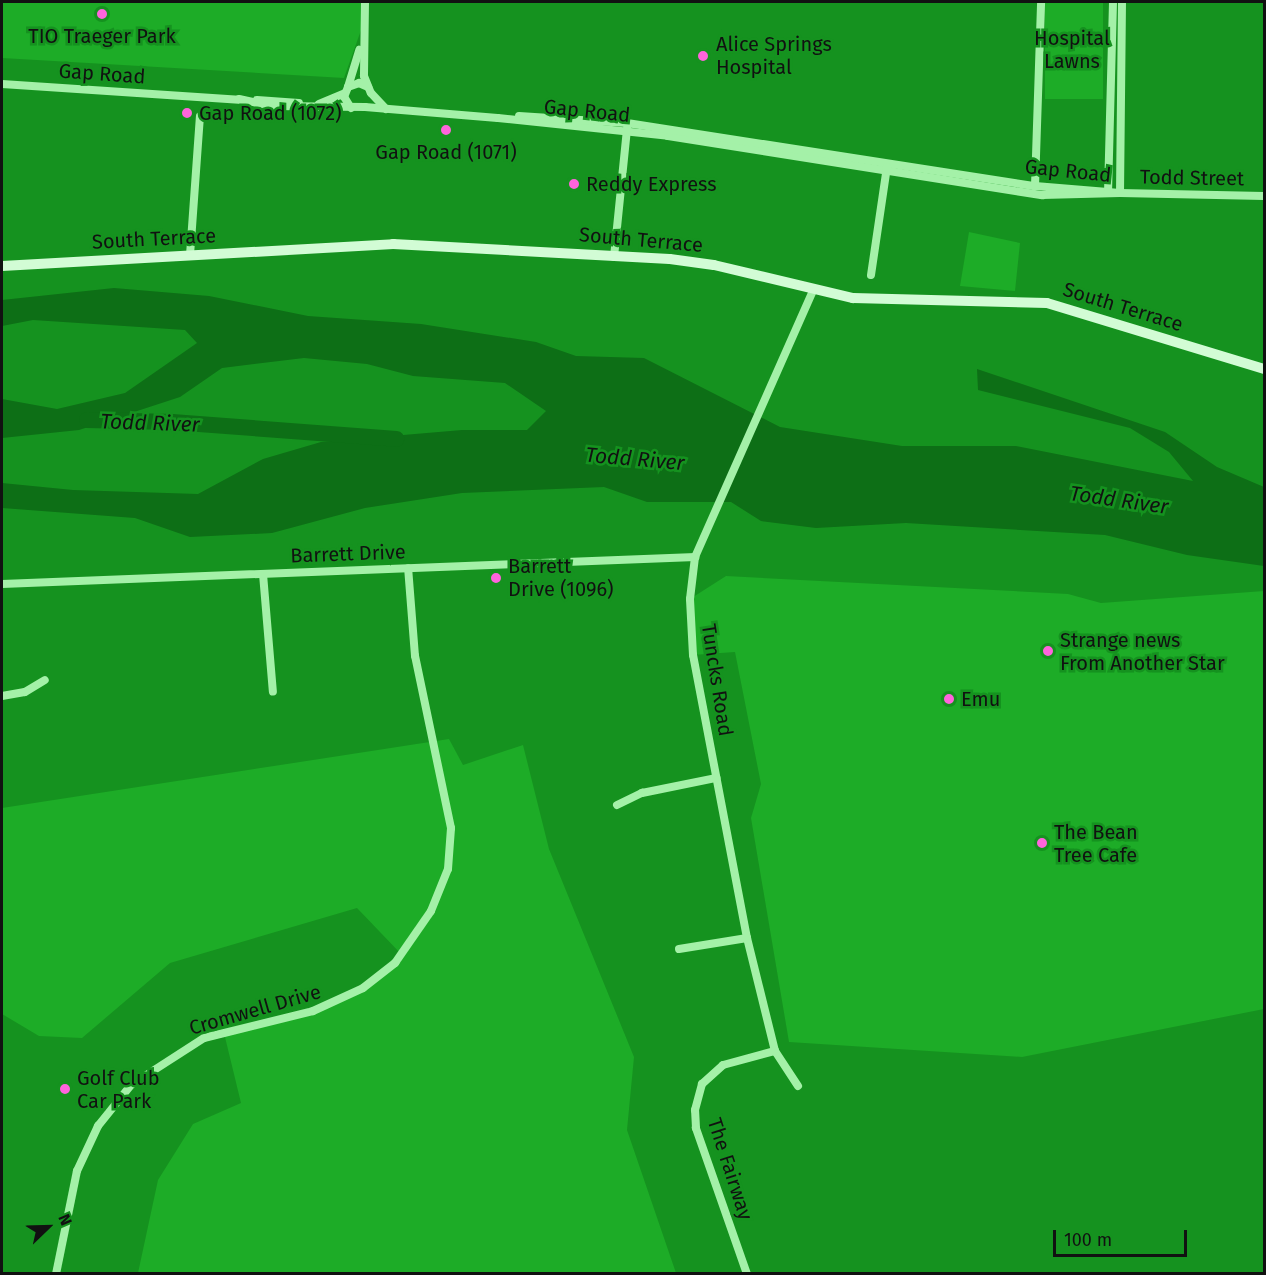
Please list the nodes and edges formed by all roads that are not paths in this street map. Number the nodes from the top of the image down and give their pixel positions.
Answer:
1 (365, 2) edge
2 (1041, 2) edge
3 (1113, 2) edge
4 (1122, 2) edge
5 (364, 34) junction
6 (2, 85) edge
7 (346, 90) junction
8 (370, 90) junction
9 (239, 99) junction
10 (319, 104) junction
11 (339, 107) junction
12 (365, 107) junction
13 (351, 108) junction
14 (386, 109) junction
15 (200, 116) dead end
16 (627, 128) junction
17 (887, 167) junction
18 (1035, 186) junction
19 (1108, 192) junction
20 (1120, 193) junction
21 (1264, 196) edge
22 (190, 255) junction
23 (614, 256) junction
24 (2, 266) edge
25 (871, 275) dead end
26 (813, 291) junction
27 (1264, 369) edge
28 (695, 557) junction
29 (408, 568) junction
30 (263, 574) junction
31 (2, 584) edge
32 (45, 680) dead end
33 (273, 692) dead end
34 (2, 696) edge
35 (716, 778) junction
36 (617, 805) dead end
37 (747, 938) junction
38 (679, 949) dead end
39 (775, 1051) junction
40 (798, 1086) dead end
41 (56, 1274) edge
42 (747, 1274) edge

1 - 5 street
2 - 18 street
3 - 19 street
4 - 20 street
5 - 7 street
5 - 8 street
6 - 9 street, Gap Road
7 - 8 street
7 - 10 street
7 - 13 street
8 - 12 street
8 - 14 street
9 - 10 street, Gap Road
9 - 11 street, Gap Road
10 - 11 street, Gap Road
11 - 13 street, Gap Road
12 - 13 street, Gap Road
12 - 14 street, Gap Road
14 - 16 street, Gap Road
15 - 22 street
16 - 17 street, Gap Road
16 - 23 street
17 - 18 street, Gap Road
17 - 19 street, Gap Road
17 - 25 street
18 - 19 street, Gap Road
19 - 20 street, Gap Road
20 - 21 street, Todd Street
22 - 23 street, South Terrace
22 - 24 street, South Terrace
23 - 26 street, South Terrace
26 - 27 street, South Terrace
26 - 28 street, Tuncks Road
28 - 29 street, Barrett Drive
28 - 35 street, Tuncks Road
29 - 30 street, Barrett Drive
29 - 41 street, Cromwell Drive
30 - 31 street, Barrett Drive
30 - 33 street
32 - 34 street
35 - 36 street
35 - 37 street, Tuncks Road
37 - 38 street
37 - 39 street, Tuncks Road
39 - 40 street, Tuncks Road
39 - 42 street, The Fairway

